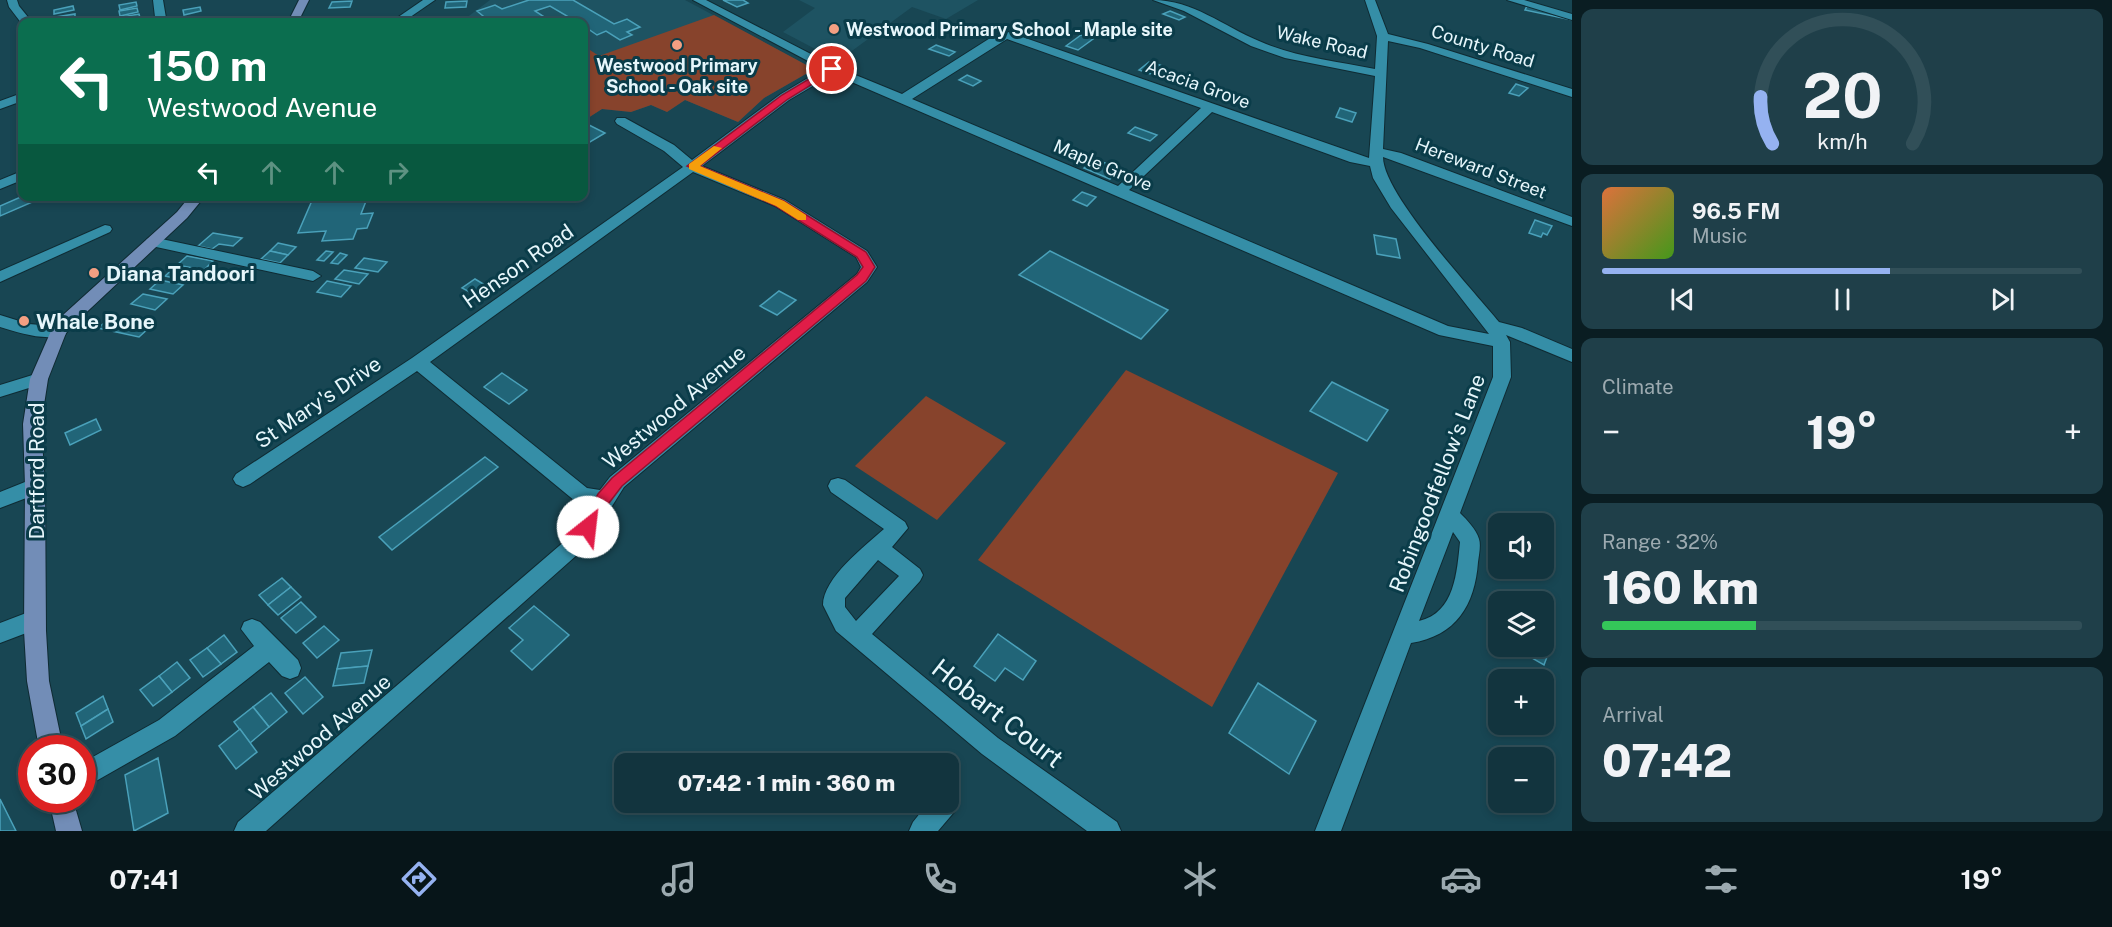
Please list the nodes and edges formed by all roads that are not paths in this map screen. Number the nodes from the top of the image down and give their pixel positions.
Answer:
1 (158, 0) edge
2 (304, 0) edge
3 (430, 0) edge
4 (698, 0) edge
5 (1158, 0) edge
6 (1200, 0) edge
7 (1370, 0) edge
8 (13, 3) edge
9 (1510, 3) edge
10 (1188, 9) junction
11 (0, 11) edge
12 (1572, 16) edge
13 (24, 18) edge
14 (161, 18) edge
15 (295, 18) edge
16 (402, 18) edge
17 (1383, 36) junction
18 (832, 69) junction
19 (1380, 73) junction
20 (1572, 93) edge
21 (18, 98) edge
22 (903, 99) junction
23 (0, 105) edge
24 (1209, 108) junction
25 (621, 121) dead end
26 (1376, 157) junction
27 (692, 166) junction
28 (18, 177) edge
29 (0, 184) edge
30 (1119, 192) junction
31 (194, 201) edge
32 (1572, 222) edge
33 (105, 229) dead end
34 (152, 242) junction
35 (313, 276) dead end
36 (0, 277) edge
37 (0, 321) edge
38 (59, 330) junction
39 (1497, 334) junction
40 (1572, 356) edge
41 (418, 362) junction
42 (39, 379) junction
43 (0, 391) edge
44 (243, 479) dead end
45 (35, 486) junction
46 (838, 486) dead end
47 (604, 499) junction
48 (0, 500) edge
49 (1450, 516) junction
50 (878, 548) junction
51 (34, 620) junction
52 (252, 629) dead end
53 (0, 633) edge
54 (1403, 634) junction
55 (856, 636) junction
56 (270, 647) junction
57 (290, 668) dead end
58 (48, 735) edge
59 (96, 769) edge
60 (64, 813) edge
61 (937, 813) edge
62 (69, 831) edge
63 (247, 831) edge
64 (922, 831) edge
65 (1108, 831) edge
66 (1328, 831) edge

1 - 14 street
2 - 15 main road
3 - 16 street
4 - 18 street, Maple Grove
5 - 10 street, Wake Road
6 - 10 street
7 - 17 street
8 - 11 street
8 - 13 street
9 - 12 street
10 - 19 street, Wake Road
17 - 19 street
17 - 20 street, County Road
18 - 22 street, Maple Grove
18 - 27 street, Henson Road
19 - 26 street
21 - 23 street
22 - 24 street, Acacia Grove
22 - 30 street, Maple Grove
24 - 26 street, Acacia Grove
24 - 30 street
25 - 27 street, Westwood Avenue
26 - 32 street, Hereward Street
26 - 39 street
27 - 41 street, Henson Road
27 - 47 street, Westwood Avenue
28 - 29 street
30 - 39 street, Maple Grove
31 - 34 main road, Dartford Road
33 - 36 street
34 - 35 street
34 - 38 main road, Dartford Road
37 - 38 street
38 - 42 main road, Dartford Road
39 - 40 street, Maple Grove
39 - 49 street, Robingoodfellow's Lane
41 - 44 street, St Mary's Drive
41 - 47 street
42 - 43 street
42 - 45 main road, Dartford Road
45 - 48 street
45 - 51 main road, Dartford Road
46 - 50 street, Hobart Court
47 - 63 street, Westwood Avenue
49 - 54 street, Robingoodfellow's Lane
49 - 54 street
50 - 55 street, Hobart Court
50 - 55 street
51 - 53 street
51 - 58 main road, Dartford Road
52 - 56 street
54 - 66 street, Robingoodfellow's Lane
55 - 65 street, Hobart Court
56 - 57 street
56 - 59 street
60 - 62 main road
61 - 64 street

